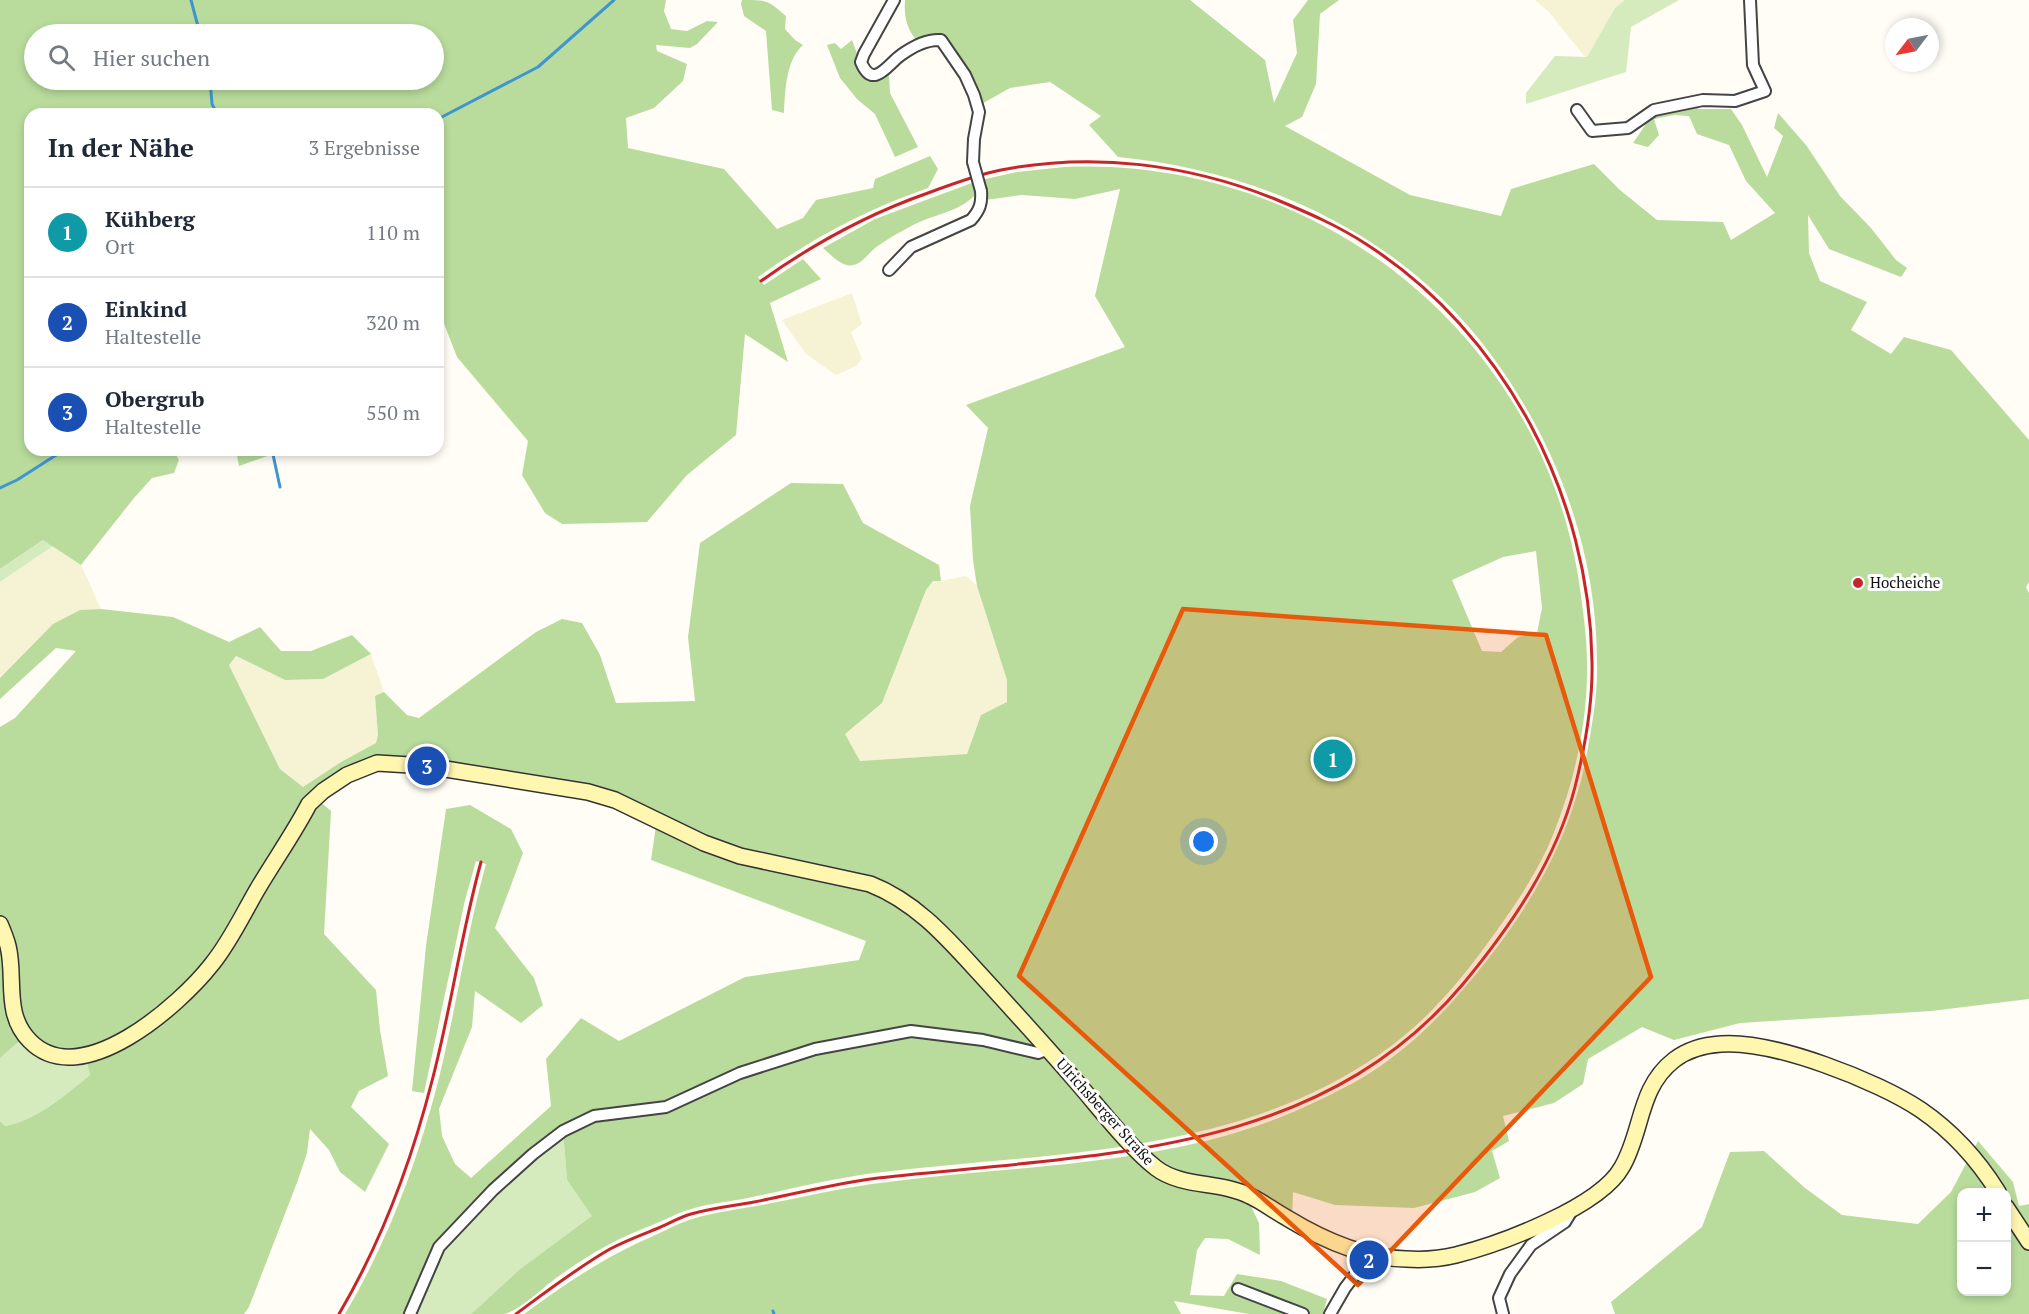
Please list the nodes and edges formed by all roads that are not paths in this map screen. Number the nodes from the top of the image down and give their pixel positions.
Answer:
1 (894, 0) edge
2 (1750, 0) edge
3 (1577, 110) dead end
4 (889, 270) dead end
5 (0, 924) edge
6 (1048, 1049) junction
7 (1995, 1188) edge
8 (1573, 1209) junction
9 (2011, 1213) edge
10 (2029, 1242) edge
11 (1370, 1255) junction
12 (1238, 1289) dead end
13 (410, 1314) edge
14 (1303, 1314) edge
15 (1330, 1314) edge
16 (1503, 1314) edge

1 - 4 street, bridge
2 - 3 street
5 - 6 street
6 - 11 street, Ulrichsberger Straße
6 - 13 street, Ulrichsberger Straße
7 - 8 street, Ulrichsberger Straße
8 - 11 street, Ulrichsberger Straße
8 - 16 street
9 - 10 street
11 - 15 street
12 - 14 street

